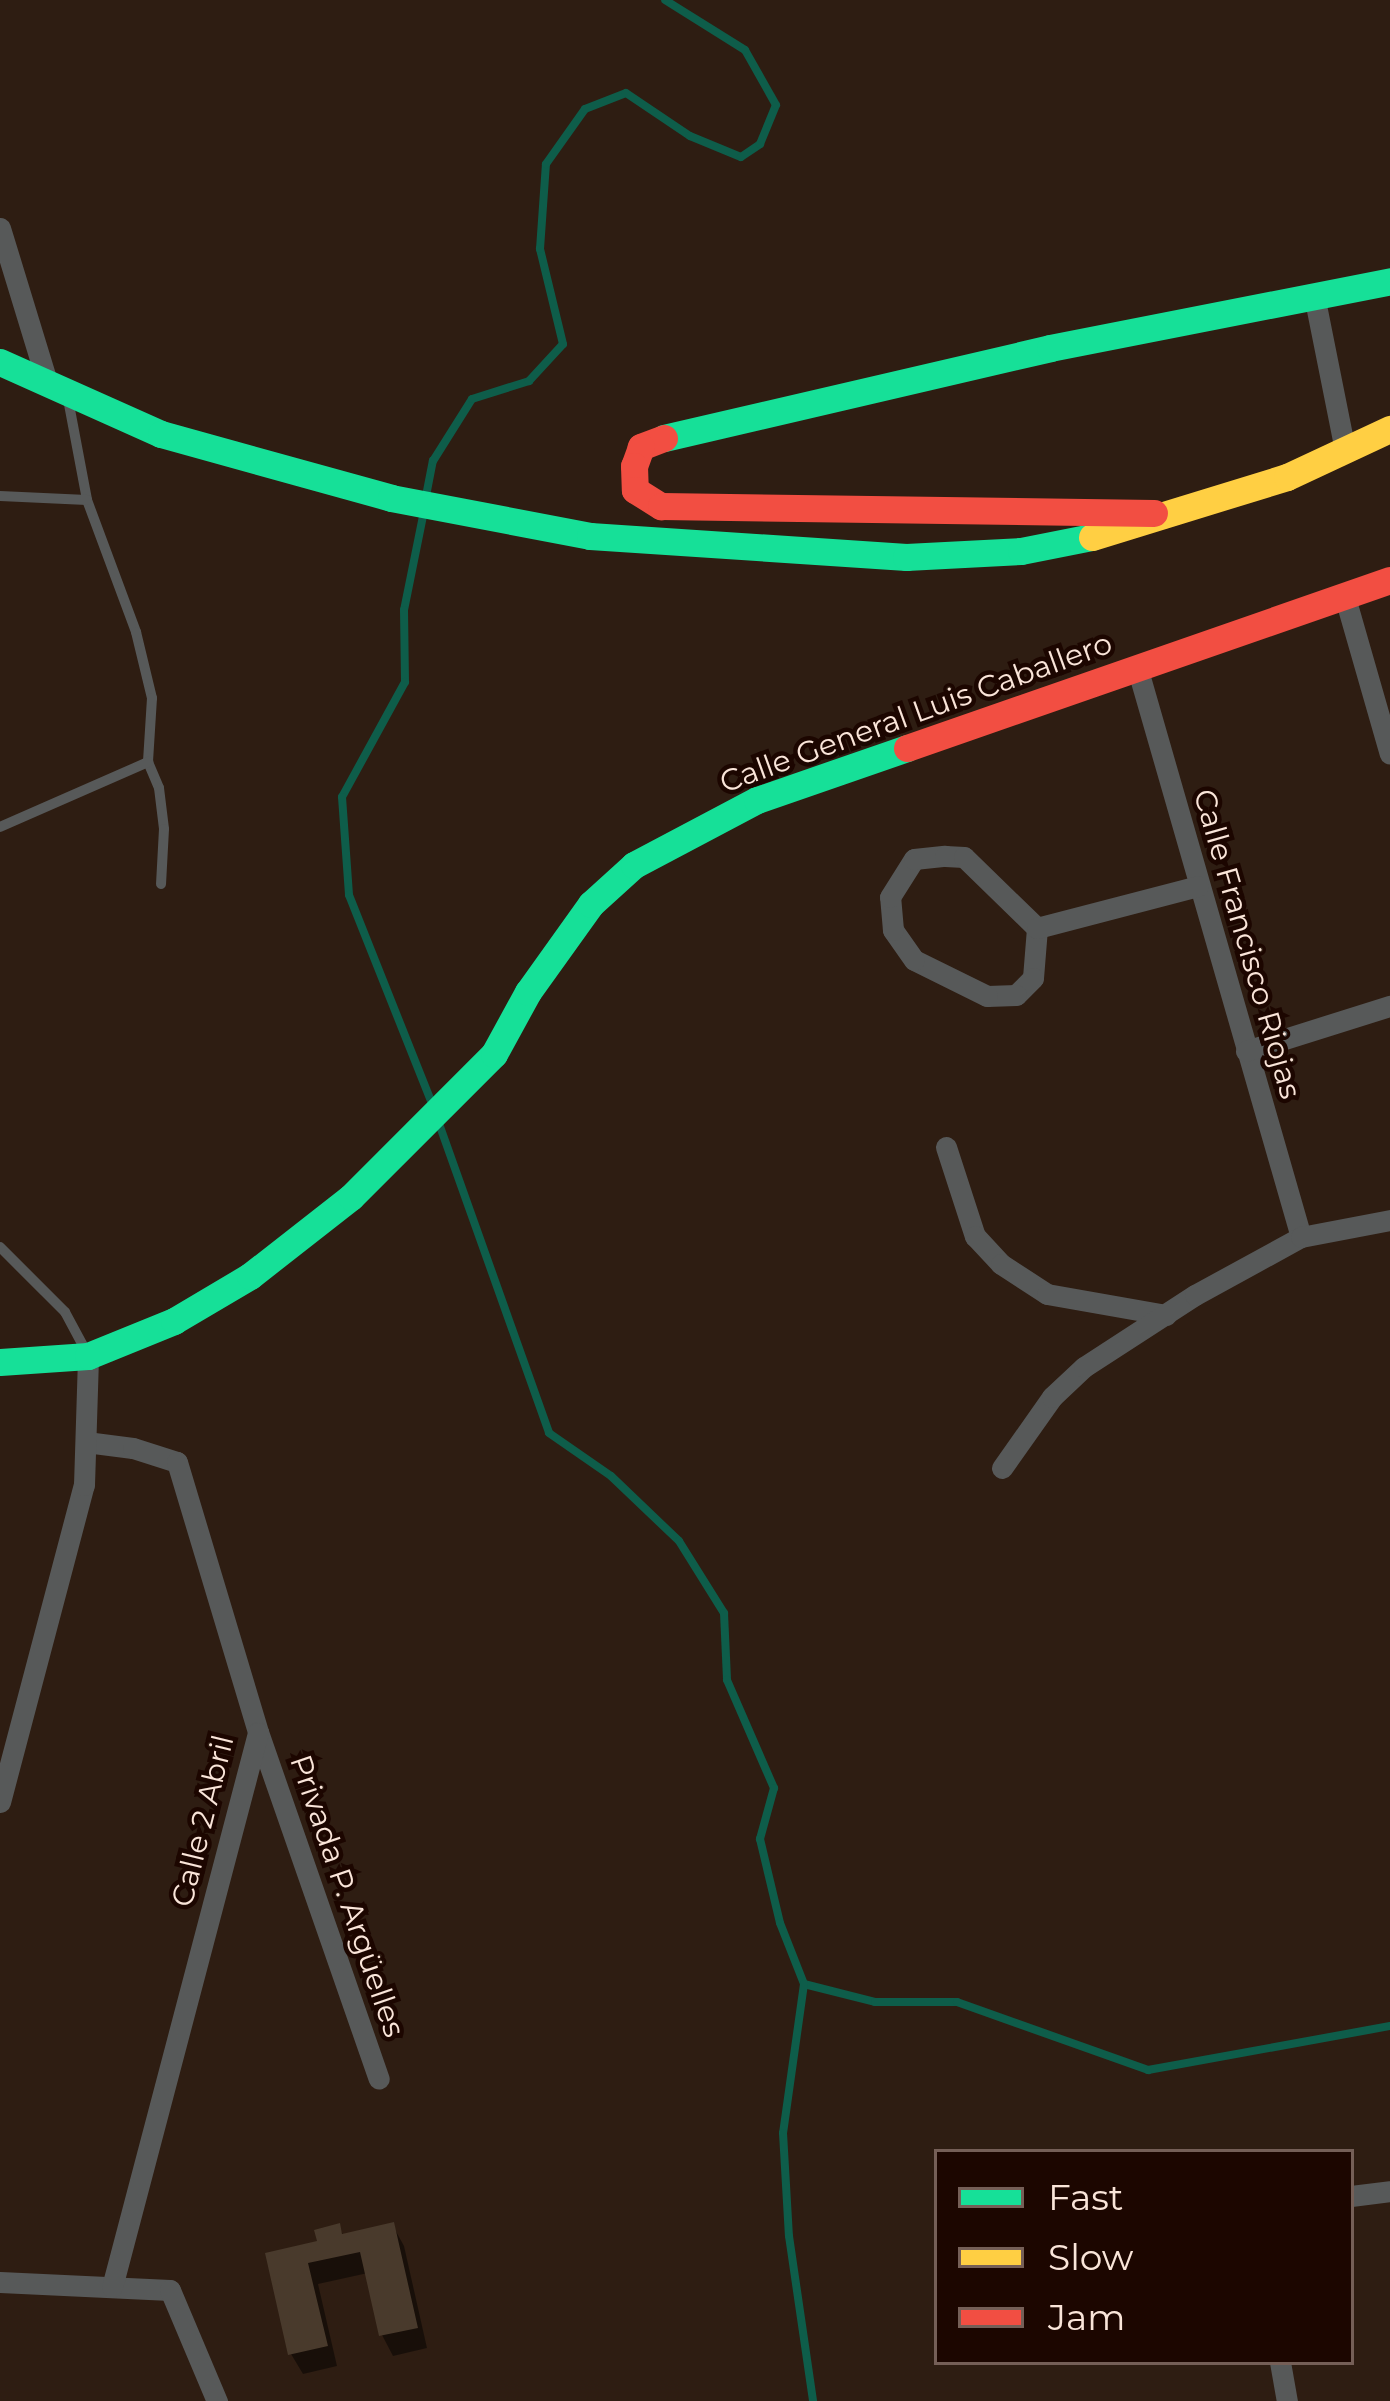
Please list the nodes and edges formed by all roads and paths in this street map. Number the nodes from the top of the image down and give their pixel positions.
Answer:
1 (0, 228) edge
2 (1390, 281) edge
3 (1314, 296) junction
4 (0, 362) edge
5 (57, 389) junction
6 (1390, 429) edge
7 (1345, 450) junction
8 (0, 496) edge
9 (87, 500) junction
10 (1182, 514) junction
11 (1390, 580) edge
12 (1344, 594) junction
13 (1137, 667) junction
14 (1390, 754) edge
15 (148, 761) junction
16 (0, 827) edge
17 (161, 884) dead end
18 (1198, 886) junction
19 (1037, 928) junction
20 (1390, 1006) edge
21 (1246, 1051) junction
22 (946, 1147) dead end
23 (1390, 1220) edge
24 (1301, 1237) junction
25 (0, 1247) edge
26 (1166, 1315) junction
27 (88, 1356) junction
28 (0, 1362) edge
29 (86, 1442) junction
30 (1002, 1468) dead end
31 (258, 1732) junction
32 (0, 1802) edge
33 (380, 2079) dead end
34 (1390, 2191) edge
35 (1354, 2195) edge
36 (0, 2282) edge
37 (112, 2288) junction
38 (1281, 2365) edge
39 (217, 2401) edge
40 (1287, 2401) edge

1 - 5 street
2 - 3 street
3 - 7 street
3 - 10 street
4 - 5 street
5 - 9 lane
5 - 10 street
6 - 7 street
7 - 10 street
8 - 9 lane
9 - 15 lane
11 - 12 street, Calle General Luis Caballero
12 - 13 street, Calle General Luis Caballero
12 - 14 street
13 - 18 street, Calle Francisco Riojas
13 - 27 street, Calle General Luis Caballero
15 - 16 lane
15 - 17 lane
18 - 19 street
18 - 21 street, Calle Francisco Riojas
19 - 19 street
20 - 21 street
21 - 24 street, Calle Francisco Riojas
22 - 26 street
23 - 24 street
24 - 26 street
25 - 27 lane
26 - 30 street
27 - 28 street, Calle General Luis Caballero
27 - 29 street
29 - 31 street, Calle 2 Abril
29 - 32 street
31 - 33 street, Privada P. Argüelles
31 - 37 street, Calle 2 Abril
34 - 35 street
36 - 37 street
37 - 39 street
38 - 40 street

